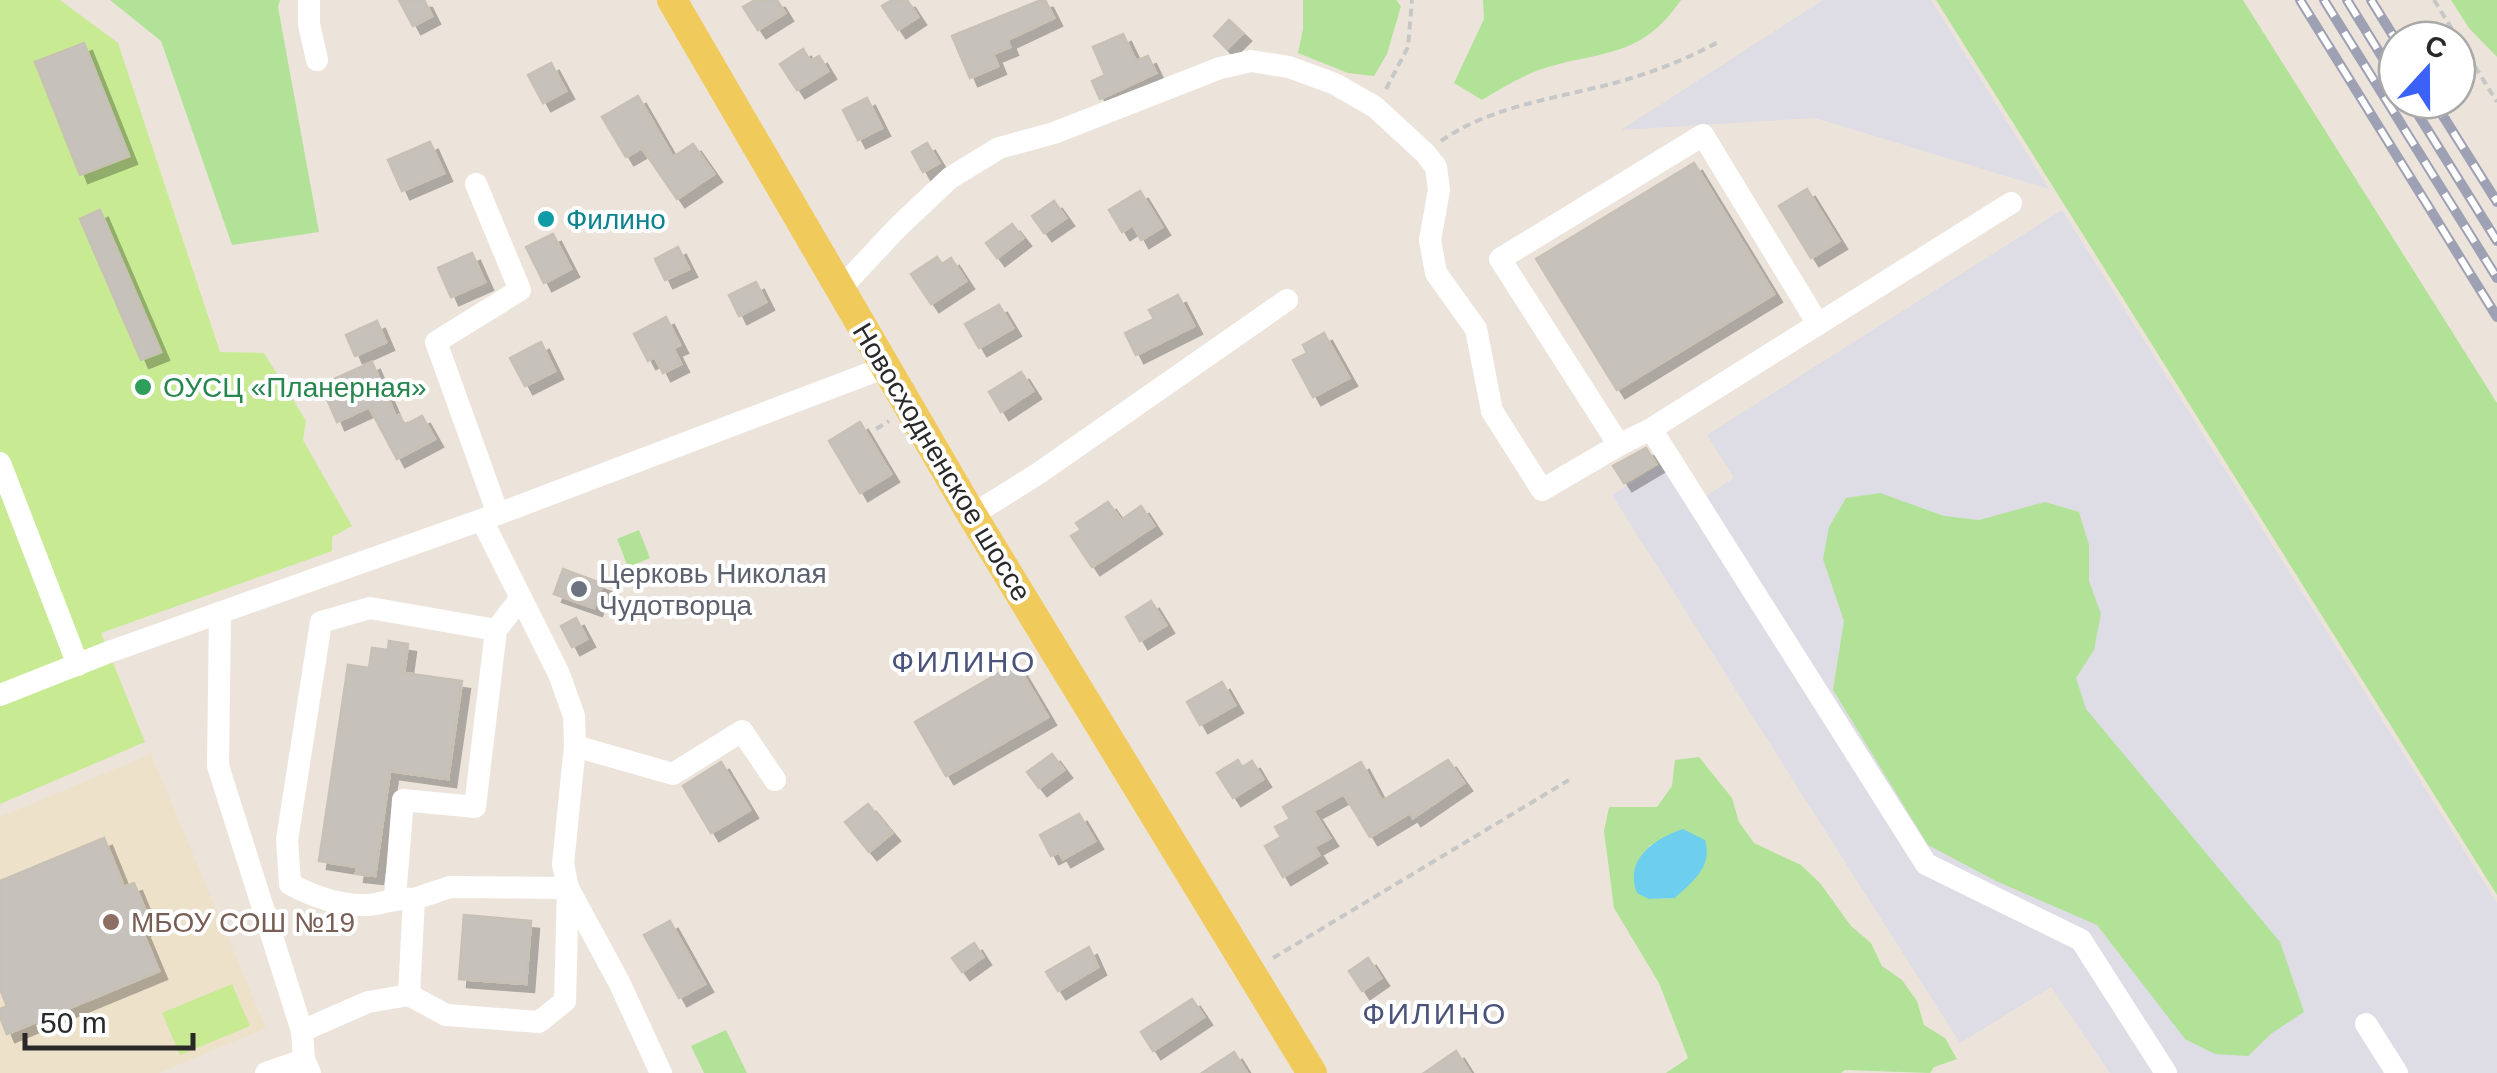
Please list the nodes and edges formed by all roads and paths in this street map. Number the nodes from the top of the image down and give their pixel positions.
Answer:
1 (310, 0) edge
2 (672, 0) edge
3 (1412, 0) edge
4 (2434, 0) edge
5 (1720, 41) dead end
6 (317, 60) dead end
7 (2497, 102) edge
8 (1375, 107) junction
9 (1426, 152) junction
10 (476, 184) dead end
11 (2011, 204) dead end
12 (840, 288) junction
13 (1287, 300) dead end
14 (1818, 324) junction
15 (886, 366) junction
16 (889, 421) dead end
17 (876, 428) dead end
18 (1651, 428) junction
19 (1619, 445) junction
20 (0, 463) edge
21 (972, 515) junction
22 (490, 517) junction
23 (520, 598) junction
24 (220, 615) junction
25 (496, 630) junction
26 (78, 665) junction
27 (0, 696) edge
28 (575, 746) junction
29 (775, 780) dead end
30 (1569, 780) dead end
31 (568, 888) junction
32 (404, 898) junction
33 (1264, 963) dead end
34 (409, 995) junction
35 (2366, 1024) dead end
36 (302, 1031) junction
37 (307, 1066) edge
38 (266, 1073) edge
39 (660, 1073) edge
40 (1312, 1073) edge
41 (2166, 1073) edge
42 (2397, 1073) edge

1 - 6 street
2 - 12 main road, Новосходненское шоссе
3 - 8 path
4 - 7 path
5 - 9 path
8 - 9 street
8 - 12 street
9 - 19 street
10 - 22 street
11 - 14 street
12 - 15 main road, Новосходненское шоссе
13 - 21 street
14 - 18 street
14 - 19 street
15 - 21 main road, Новосходненское шоссе
15 - 22 street
16 - 17 path
18 - 19 street
18 - 41 street
20 - 26 street
21 - 40 main road, Новосходненское шоссе
22 - 23 street
22 - 24 street
23 - 25 street
23 - 28 street
24 - 26 street
24 - 36 street
25 - 32 street
25 - 32 street
26 - 27 street
28 - 29 street
28 - 31 street
30 - 33 path
31 - 32 street
31 - 34 street
31 - 39 street
32 - 34 street
34 - 36 street
35 - 42 street
36 - 37 street
37 - 38 street

